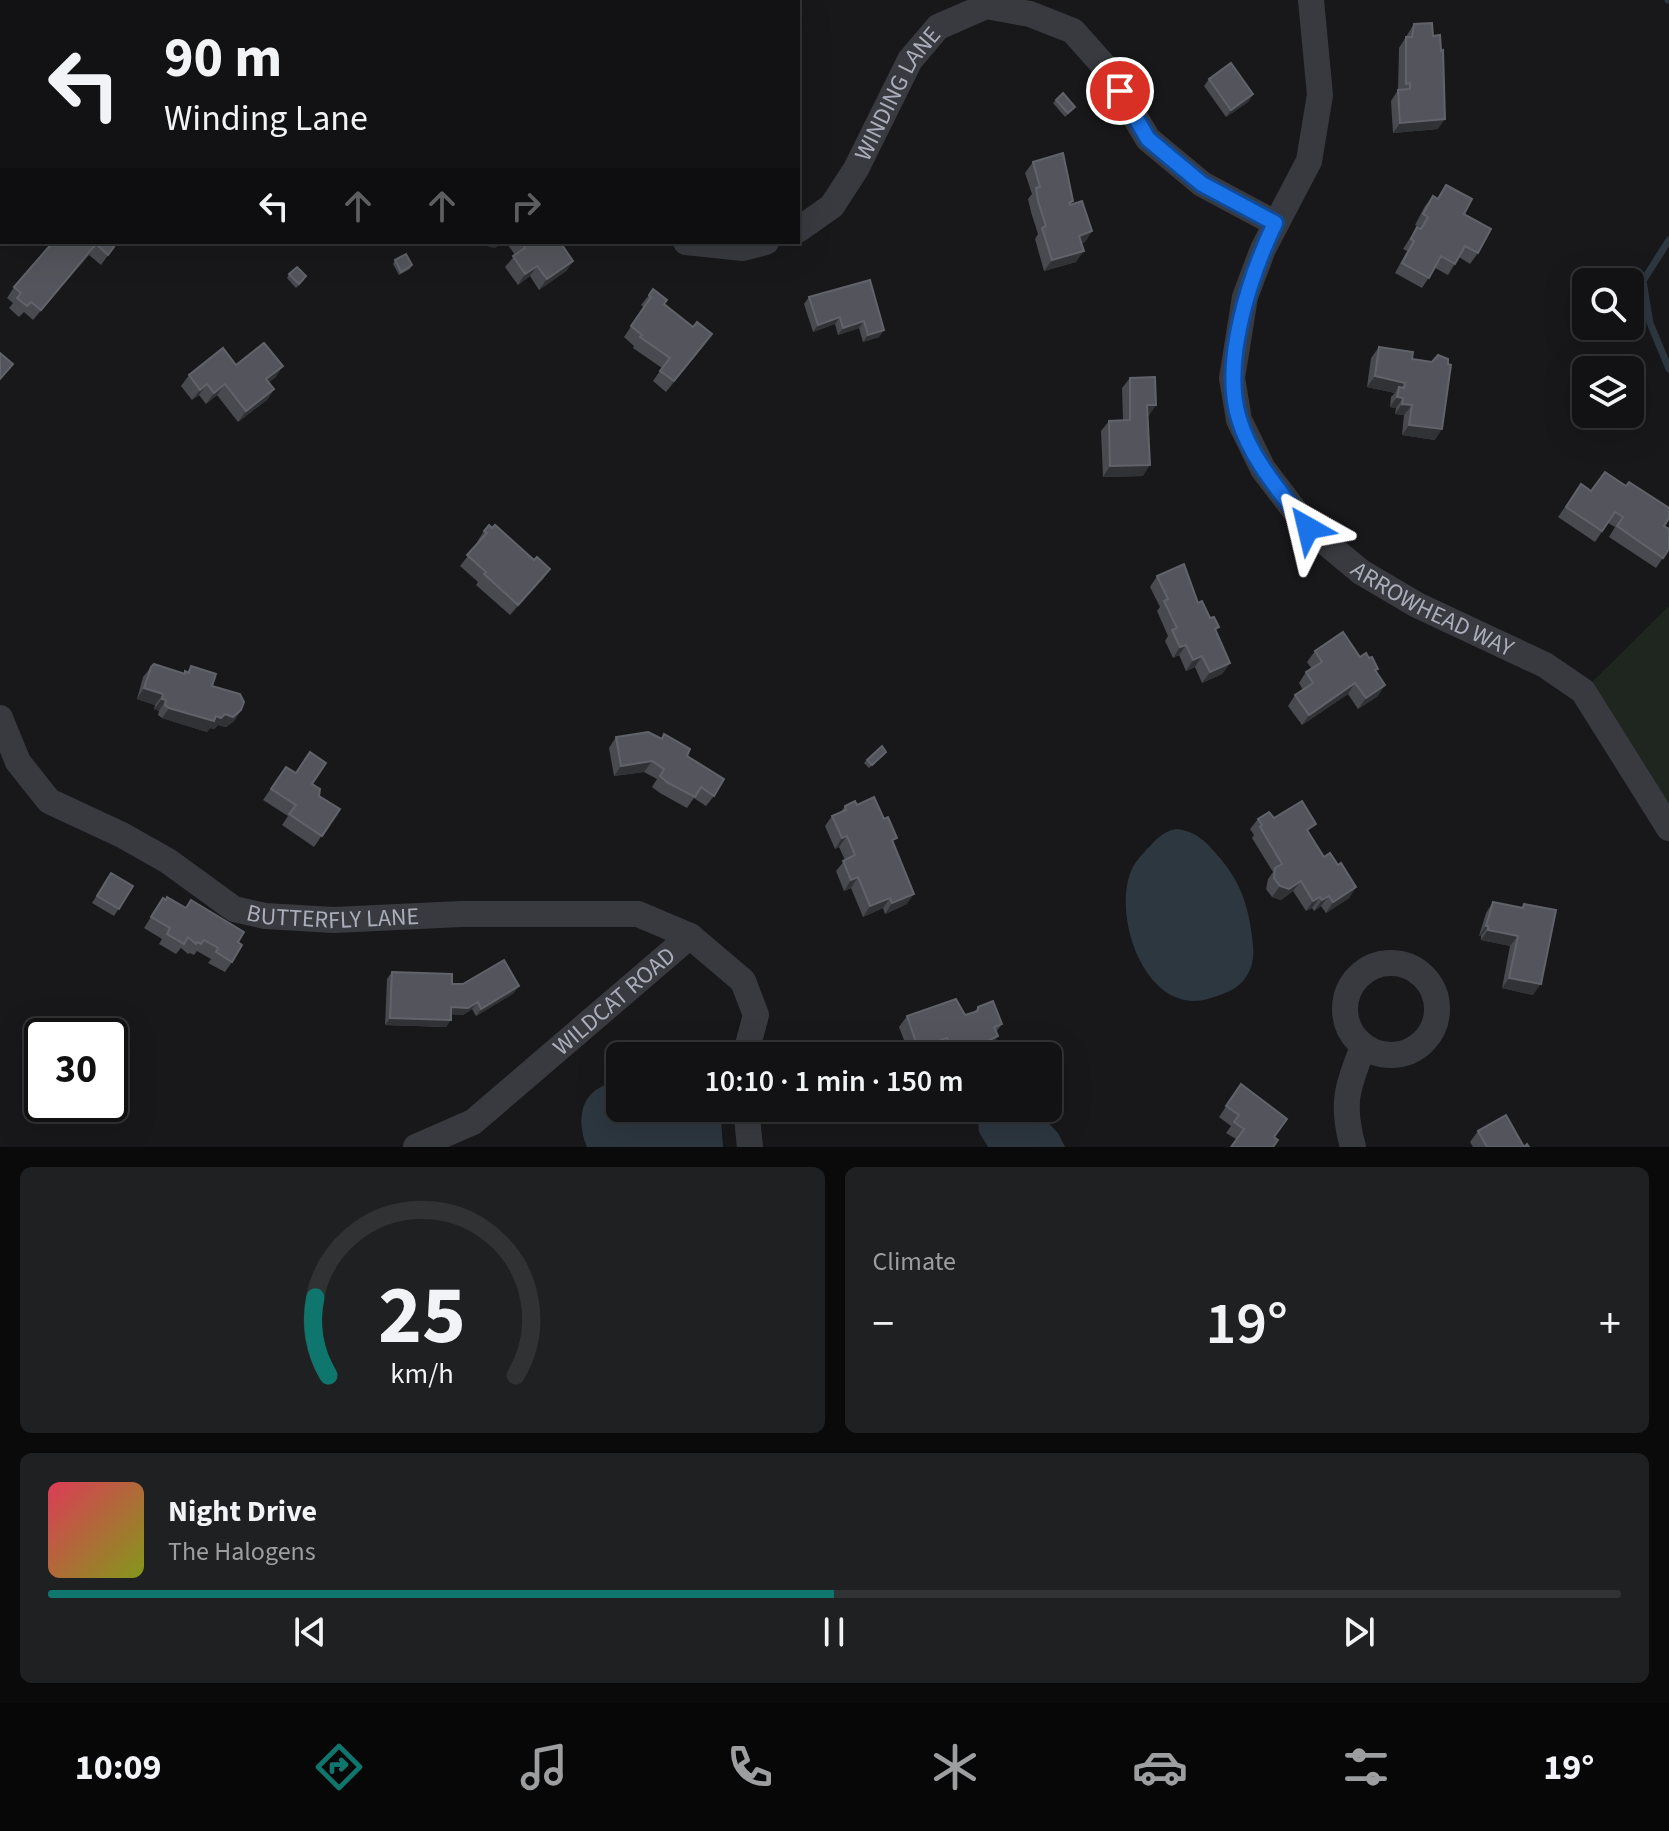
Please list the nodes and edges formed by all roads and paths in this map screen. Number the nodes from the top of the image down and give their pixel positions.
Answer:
1 (1311, 0) edge
2 (1275, 223) junction
3 (800, 229) edge
4 (705, 244) edge
5 (758, 244) edge
6 (0, 718) edge
7 (1669, 828) edge
8 (690, 936) junction
9 (749, 1042) edge
10 (1363, 1047) dead end
11 (747, 1122) edge
12 (416, 1147) edge
13 (750, 1147) edge
14 (1353, 1147) edge

1 - 2 street, ARROWHEAD WAY
2 - 3 street, WINDING LANE
2 - 7 street, ARROWHEAD WAY
4 - 5 street
6 - 8 street, BUTTERFLY LANE
8 - 9 street, WILDCAT ROAD
8 - 12 street, WILDCAT ROAD
10 - 14 street
11 - 13 street

